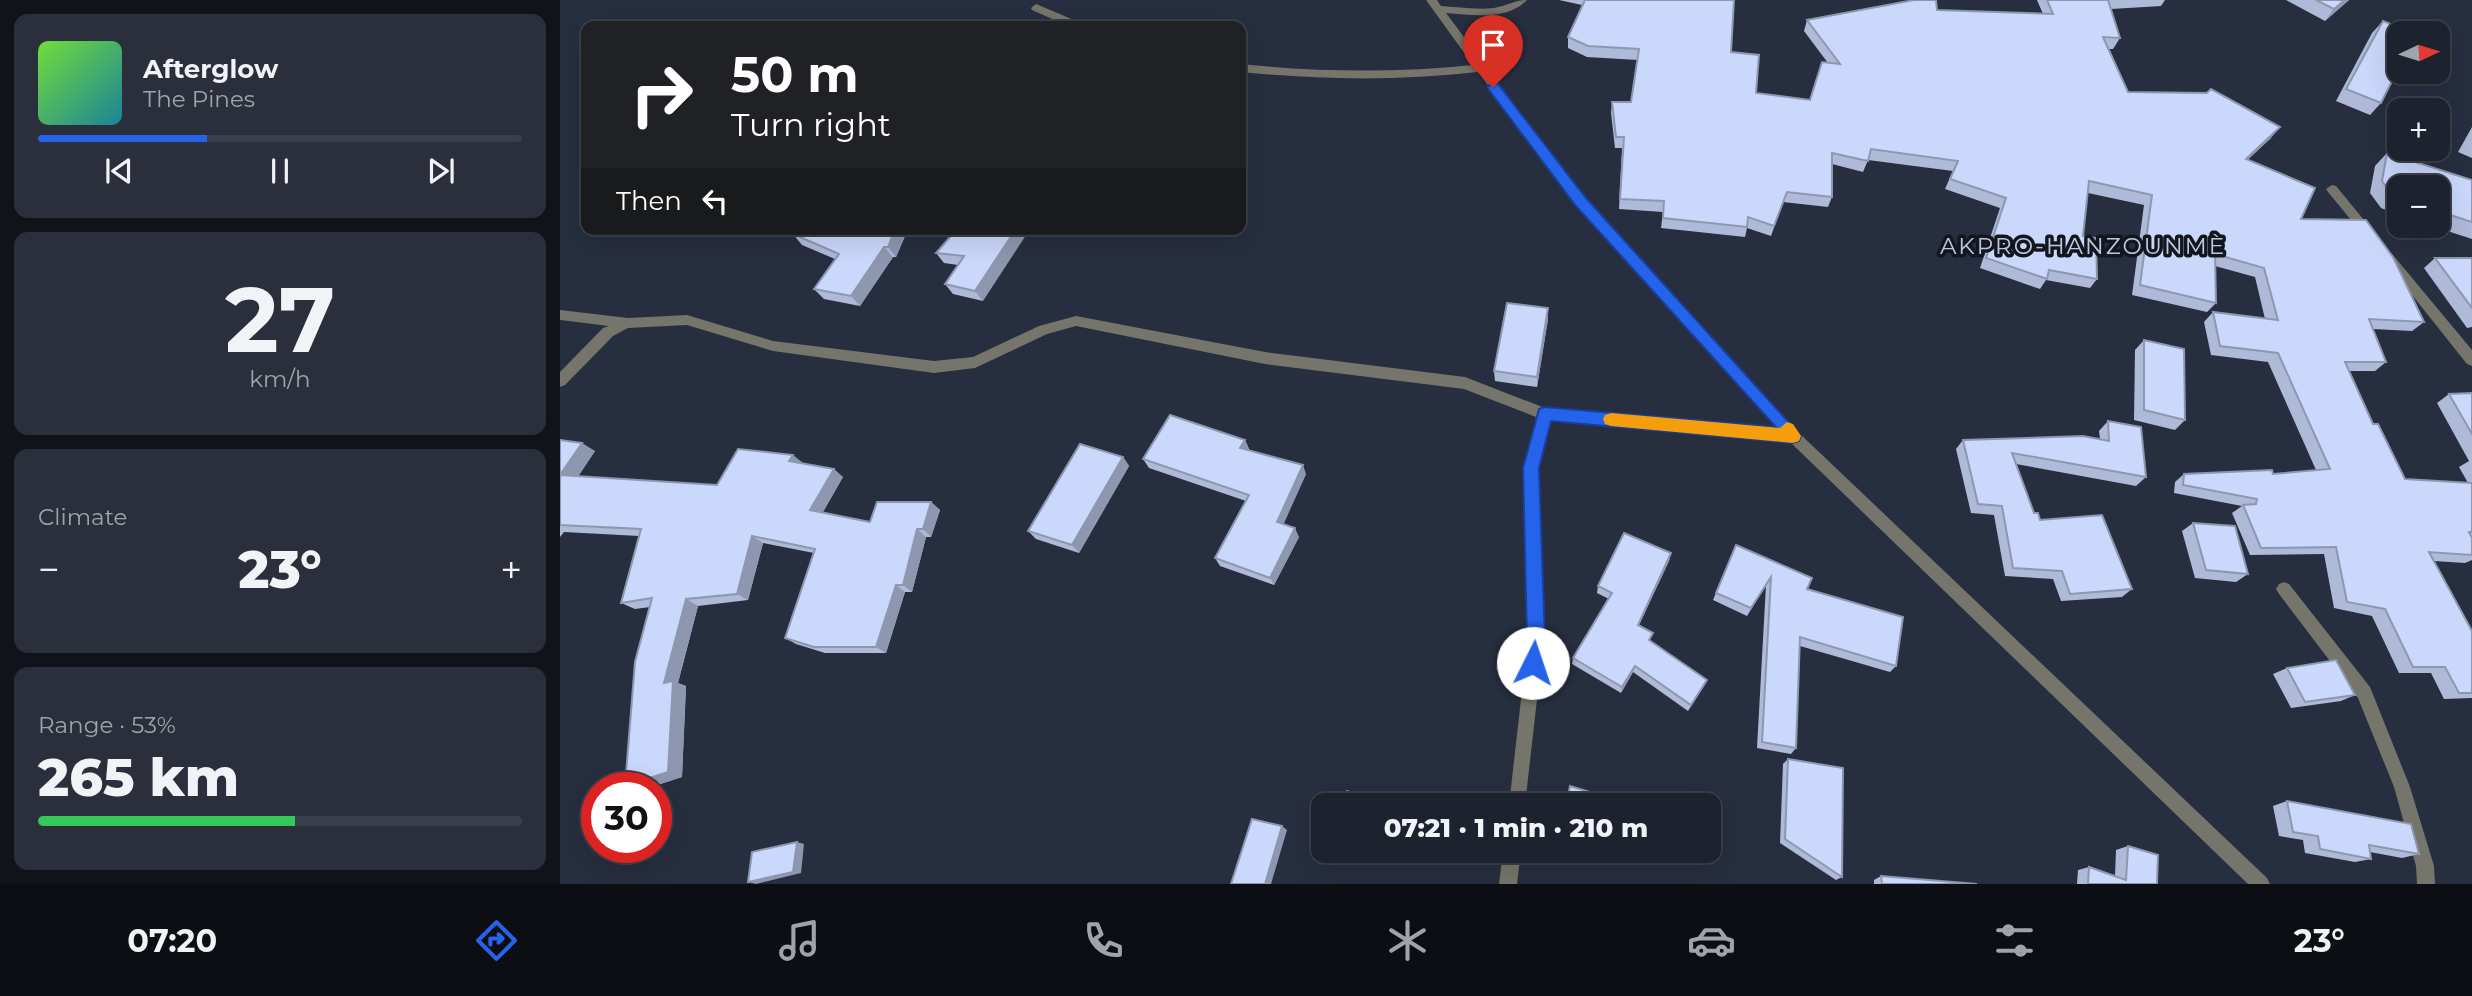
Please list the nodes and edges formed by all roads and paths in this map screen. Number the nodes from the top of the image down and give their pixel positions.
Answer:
1 (1522, 0) edge
2 (1434, 4) edge
3 (1036, 8) dead end
4 (1066, 21) edge
5 (1479, 68) junction
6 (1246, 69) edge
7 (2332, 189) dead end
8 (560, 315) edge
9 (626, 323) junction
10 (2472, 360) edge
11 (560, 381) edge
12 (1544, 414) junction
13 (1793, 436) junction
14 (2284, 589) dead end
15 (1518, 793) edge
16 (1510, 863) edge
17 (1508, 884) edge
18 (2261, 884) edge
19 (2426, 884) edge

1 - 2 street
2 - 5 street
3 - 4 street
5 - 6 street
5 - 13 street
7 - 10 street
8 - 9 street
9 - 11 street
9 - 12 street
12 - 13 street
12 - 15 street
13 - 18 street
14 - 19 street
16 - 17 street

